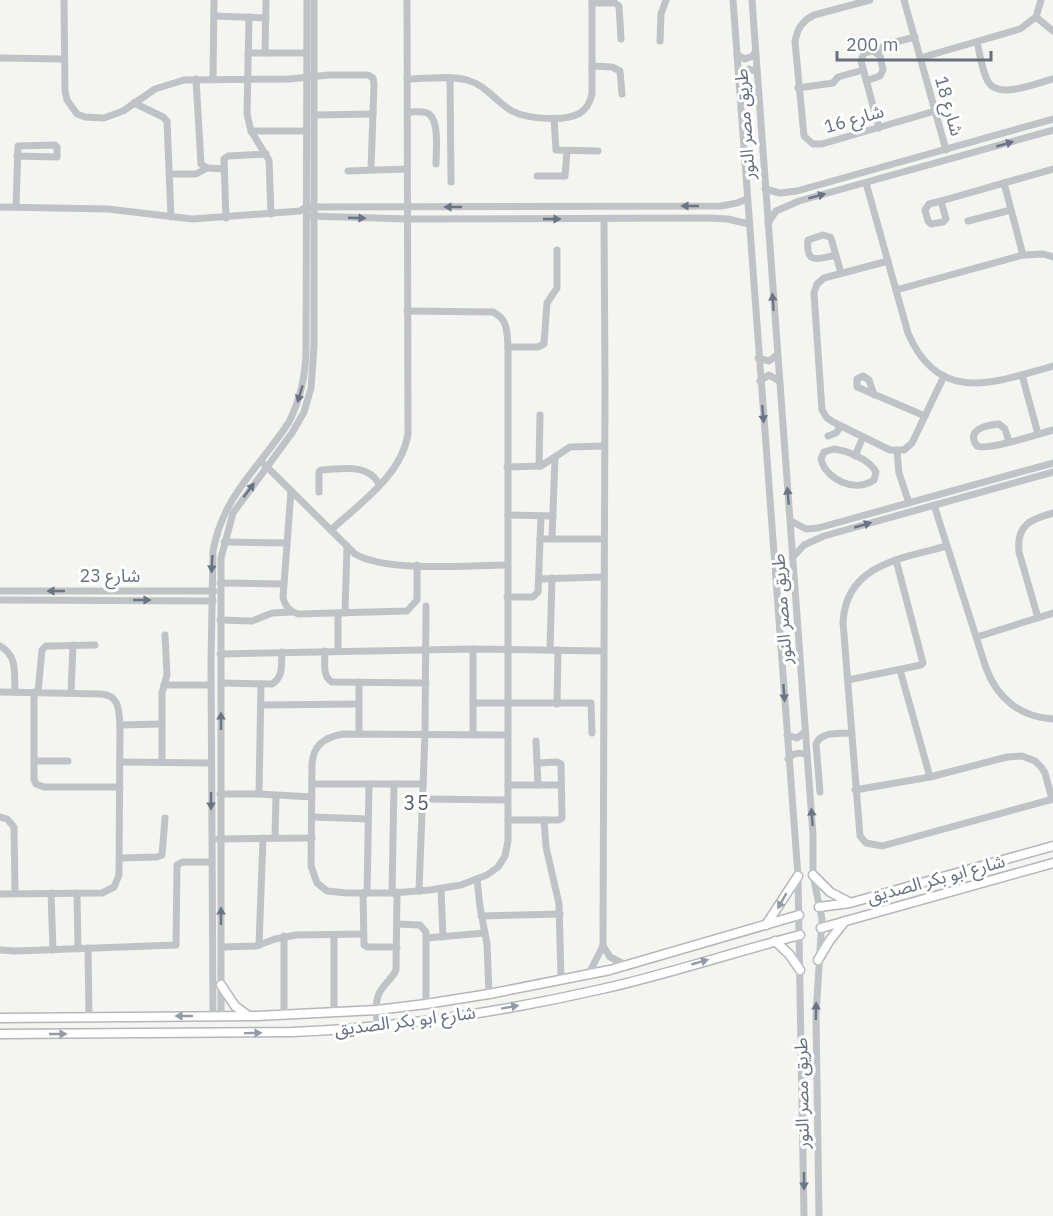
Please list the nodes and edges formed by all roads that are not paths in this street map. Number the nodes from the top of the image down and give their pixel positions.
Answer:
1 (64, 0) edge
2 (214, 0) edge
3 (266, 0) edge
4 (307, 0) edge
5 (314, 0) edge
6 (407, 0) edge
7 (666, 0) edge
8 (733, 0) edge
9 (752, 0) edge
10 (870, 0) edge
11 (904, 0) edge
12 (1041, 0) edge
13 (592, 1) edge
14 (848, 3) edge
15 (214, 16) junction
16 (249, 17) junction
17 (1036, 17) junction
18 (266, 18) junction
19 (1053, 31) edge
20 (915, 37) junction
21 (621, 39) dead end
22 (660, 41) dead end
23 (977, 42) junction
24 (248, 52) junction
25 (755, 52) junction
26 (876, 52) junction
27 (265, 53) junction
28 (307, 53) junction
29 (737, 55) junction
30 (0, 58) edge
31 (920, 58) junction
32 (64, 59) junction
33 (592, 66) junction
34 (863, 70) junction
35 (757, 72) junction
36 (739, 76) junction
37 (310, 77) junction
38 (247, 78) junction
39 (450, 78) junction
40 (196, 79) junction
41 (213, 79) junction
42 (407, 79) junction
43 (1053, 79) edge
44 (866, 81) junction
45 (798, 88) junction
46 (622, 94) dead end
47 (134, 103) junction
48 (935, 111) junction
49 (407, 112) junction
50 (373, 114) junction
51 (314, 115) junction
52 (554, 118) junction
53 (1053, 119) edge
54 (879, 128) junction
55 (1053, 130) edge
56 (251, 131) junction
57 (307, 131) junction
58 (982, 140) junction
59 (985, 149) junction
60 (946, 150) junction
61 (567, 151) junction
62 (598, 152) dead end
63 (266, 154) junction
64 (17, 156) junction
65 (908, 161) junction
66 (436, 164) dead end
67 (207, 168) junction
68 (224, 169) junction
69 (407, 169) junction
70 (1053, 169) edge
71 (371, 170) junction
72 (348, 171) dead end
73 (910, 171) junction
74 (170, 174) junction
75 (537, 176) dead end
76 (451, 182) dead end
77 (866, 183) junction
78 (1004, 183) junction
79 (765, 189) junction
80 (747, 199) junction
81 (941, 201) dead end
82 (496, 206) junction
83 (721, 206) junction
84 (0, 207) edge
85 (16, 207) junction
86 (408, 207) junction
87 (477, 207) junction
88 (1011, 210) junction
89 (308, 211) junction
90 (271, 214) junction
91 (171, 217) junction
92 (226, 218) junction
93 (480, 218) junction
94 (496, 218) junction
95 (408, 219) junction
96 (604, 219) junction
97 (720, 219) junction
98 (968, 221) dead end
99 (768, 223) junction
100 (750, 224) junction
101 (557, 250) dead end
102 (836, 255) junction
103 (1023, 255) junction
104 (1053, 258) edge
105 (888, 261) junction
106 (841, 273) junction
107 (896, 290) junction
108 (408, 311) junction
109 (507, 347) junction
110 (777, 355) junction
111 (758, 358) junction
112 (1053, 366) edge
113 (1022, 375) junction
114 (944, 376) junction
115 (760, 381) junction
116 (779, 381) junction
117 (874, 395) dead end
118 (540, 415) dead end
119 (925, 416) junction
120 (841, 426) junction
121 (1053, 429) edge
122 (1038, 434) junction
123 (828, 436) dead end
124 (863, 437) junction
125 (1009, 442) junction
126 (604, 446) junction
127 (897, 452) junction
128 (855, 456) junction
129 (555, 459) junction
130 (260, 460) junction
131 (1053, 464) edge
132 (539, 466) junction
133 (266, 467) junction
134 (507, 467) junction
135 (1053, 472) edge
136 (1007, 480) junction
137 (379, 484) junction
138 (291, 491) junction
139 (319, 492) dead end
140 (909, 503) junction
141 (934, 505) junction
142 (1053, 513) edge
143 (507, 515) junction
144 (541, 516) junction
145 (553, 516) junction
146 (790, 521) junction
147 (841, 521) junction
148 (331, 530) junction
149 (844, 530) junction
150 (540, 539) junction
151 (552, 539) junction
152 (603, 539) junction
153 (224, 542) junction
154 (286, 543) junction
155 (347, 546) junction
156 (947, 546) junction
157 (793, 557) junction
158 (896, 560) junction
159 (417, 565) junction
160 (507, 565) junction
161 (603, 577) junction
162 (552, 578) junction
163 (540, 579) junction
164 (283, 584) junction
165 (220, 587) junction
166 (0, 591) edge
167 (211, 591) junction
168 (507, 597) junction
169 (0, 600) edge
170 (220, 600) junction
171 (211, 601) junction
172 (426, 606) dead end
173 (292, 612) junction
174 (342, 613) junction
175 (1053, 613) edge
176 (1038, 618) junction
177 (220, 620) junction
178 (165, 635) dead end
179 (977, 637) junction
180 (73, 645) junction
181 (95, 645) dead end
182 (0, 646) edge
183 (473, 649) junction
184 (508, 649) junction
185 (426, 650) junction
186 (554, 650) junction
187 (325, 651) junction
188 (338, 651) junction
189 (603, 651) junction
190 (282, 652) junction
191 (220, 654) junction
192 (900, 669) junction
193 (848, 680) junction
194 (359, 682) junction
195 (220, 683) junction
196 (426, 683) junction
197 (261, 684) junction
198 (164, 685) junction
199 (211, 685) junction
200 (0, 692) edge
201 (15, 692) junction
202 (36, 692) junction
203 (71, 693) junction
204 (473, 703) junction
205 (508, 703) junction
206 (359, 704) junction
207 (557, 704) junction
208 (261, 705) junction
209 (1053, 720) edge
210 (162, 724) junction
211 (120, 725) junction
212 (805, 732) junction
213 (592, 733) dead end
214 (851, 733) junction
215 (359, 734) junction
216 (425, 734) junction
217 (473, 735) junction
218 (507, 735) junction
219 (787, 735) junction
220 (536, 741) dead end
221 (807, 755) junction
222 (788, 759) junction
223 (34, 761) junction
224 (68, 761) dead end
225 (120, 762) junction
226 (162, 762) junction
227 (211, 763) junction
228 (537, 763) junction
229 (930, 777) junction
230 (312, 784) junction
231 (369, 784) junction
232 (394, 784) junction
233 (423, 784) junction
234 (507, 785) junction
235 (538, 785) junction
236 (561, 785) junction
237 (120, 788) junction
238 (855, 790) junction
239 (820, 792) dead end
240 (220, 794) junction
241 (259, 794) junction
242 (276, 796) junction
243 (312, 797) junction
244 (423, 799) junction
245 (1052, 799) edge
246 (507, 800) junction
247 (0, 817) edge
248 (312, 817) junction
249 (165, 818) dead end
250 (368, 819) junction
251 (508, 820) junction
252 (544, 820) junction
253 (262, 838) junction
254 (275, 838) junction
255 (312, 838) junction
256 (211, 839) junction
257 (220, 839) junction
258 (1053, 846) edge
259 (120, 858) junction
260 (211, 862) junction
261 (1053, 863) edge
262 (972, 869) junction
263 (813, 875) junction
264 (798, 876) junction
265 (477, 879) junction
266 (975, 885) junction
267 (441, 889) junction
268 (419, 891) junction
269 (15, 893) junction
270 (51, 893) junction
271 (77, 893) junction
272 (365, 893) junction
273 (394, 893) junction
274 (0, 894) edge
275 (849, 903) junction
276 (819, 908) junction
277 (560, 914) junction
278 (798, 915) junction
279 (481, 916) junction
280 (845, 921) junction
281 (397, 924) junction
282 (766, 925) junction
283 (821, 928) junction
284 (485, 933) junction
285 (363, 934) junction
286 (333, 935) junction
287 (800, 935) junction
288 (284, 936) junction
289 (443, 936) junction
290 (727, 937) junction
291 (426, 938) junction
292 (775, 941) junction
293 (259, 945) junction
294 (603, 946) junction
295 (221, 947) junction
296 (397, 947) junction
297 (88, 948) junction
298 (78, 949) junction
299 (0, 950) edge
300 (53, 950) junction
301 (732, 953) junction
302 (818, 960) junction
303 (626, 965) junction
304 (800, 970) junction
305 (588, 975) junction
306 (561, 979) junction
307 (221, 985) junction
308 (489, 994) junction
309 (213, 1003) junction
310 (221, 1003) junction
311 (426, 1004) junction
312 (377, 1010) junction
313 (334, 1012) junction
314 (284, 1014) junction
315 (248, 1015) junction
316 (217, 1016) junction
317 (90, 1017) junction
318 (0, 1018) edge
319 (377, 1026) junction
320 (0, 1034) edge
321 (804, 1216) edge
322 (819, 1216) edge

1 - 32 street
2 - 15 street
3 - 18 street
4 - 28 street
5 - 37 street
6 - 42 street
7 - 22 street
8 - 29 street, طريق مصر النور
9 - 25 street, طريق مصر النور
10 - 14 street
11 - 20 street, شارع 18
12 - 17 street
13 - 21 street
13 - 33 street
14 - 45 street, شارع 16
15 - 16 street
15 - 41 street
16 - 18 street
16 - 24 street
17 - 19 street
17 - 23 street
18 - 27 street
20 - 26 street
20 - 31 street, شارع 18
23 - 31 street
23 - 43 street
24 - 27 street
24 - 38 street
25 - 29 street
25 - 35 street, طريق مصر النور
26 - 34 street
26 - 44 street
27 - 28 street
28 - 37 street
29 - 36 street, طريق مصر النور
30 - 32 street
31 - 48 street, شارع 18
32 - 47 street
33 - 46 street
33 - 52 street
34 - 44 street
34 - 45 street
35 - 36 street
35 - 79 street, طريق مصر النور
36 - 80 street, طريق مصر النور
37 - 38 street
37 - 50 street
37 - 51 street
37 - 57 street
38 - 41 street
38 - 56 street
39 - 42 street
39 - 52 street
39 - 76 street
40 - 41 street
40 - 47 street
40 - 67 street
42 - 49 street
44 - 54 street
45 - 54 street, شارع 16
47 - 74 street
48 - 54 street, شارع 16
48 - 60 street, شارع 18
49 - 66 street
49 - 69 street
50 - 51 street
50 - 71 street
51 - 89 street
52 - 61 street
53 - 58 street
59 -> 55 street
56 - 57 street
56 - 63 street
57 - 89 street
58 - 59 street
58 - 60 street
59 - 73 street
60 - 65 street
61 - 62 street
61 - 75 street
63 - 68 street
63 - 90 street
64 - 64 street
64 - 85 street
65 - 73 street
65 - 79 street
67 - 68 street
67 - 74 street
68 - 92 street
69 - 71 street
69 - 86 street
70 - 78 street
71 - 72 street
73 - 77 street
74 - 91 street
99 -> 77 street
77 - 105 street
78 - 81 street
78 - 88 street
79 - 99 street, طريق مصر النور
80 - 83 street
80 - 100 street, طريق مصر النور
83 -> 82 street
82 - 87 street
82 - 94 street
83 - 97 street
84 - 85 street
85 - 91 street
87 -> 86 street
86 - 89 street
86 - 95 street
87 - 93 street
88 - 98 street
88 - 103 street
89 - 90 street
89 -> 95 street
89 -> 130 street
89 - 133 street
90 - 92 street
91 - 92 street
93 - 94 street
93 - 95 street
94 -> 96 street
95 - 108 street
96 - 97 street
96 - 126 street
97 - 100 street
110 -> 99 street, طريق مصر النور
100 - 111 street, طريق مصر النور
101 - 109 street
102 - 102 street
102 - 106 street
103 - 104 street
103 - 107 street
105 - 106 street
105 - 107 street
106 - 120 street
107 - 114 street
108 - 109 street
108 - 137 street
109 - 134 street
110 - 111 street
110 - 116 street, طريق مصر النور
111 - 115 street, طريق مصر النور
112 - 113 street
113 - 114 street
113 - 122 street
114 - 119 street
115 - 116 street
115 -> 219 street, طريق مصر النور
146 -> 116 street, طريق مصر النور
117 - 119 street
118 - 132 street
119 - 127 street
120 - 123 street
120 - 124 street
121 - 122 street
122 - 125 street
124 - 127 street
124 - 128 street
125 - 125 street
126 - 129 street
126 - 152 street
127 - 140 street
128 - 128 street
129 - 132 street
129 - 145 street
130 - 133 street
130 -> 167 street
131 - 136 street
132 - 134 street
133 - 138 street
153 -> 133 street
134 - 143 street
135 - 136 street
136 - 140 street
136 - 141 street
137 - 139 street
137 - 148 street
138 - 148 street
138 - 154 street
140 - 147 street
149 -> 141 street
141 - 156 street
142 - 176 street
143 - 144 street
143 - 160 street
144 - 145 street
144 - 150 street
145 - 151 street
146 - 147 street
146 - 157 street, طريق مصر النور
147 - 149 street
148 - 155 street
149 - 157 street
150 - 151 street
150 - 163 street
151 - 152 street
152 - 161 street
153 - 154 street
153 - 165 street
154 - 164 street
155 - 159 street
155 - 174 street
156 - 158 street
156 - 179 street
157 - 212 street, طريق مصر النور
158 - 192 street
158 - 193 street
159 - 160 street
159 - 174 street
160 - 168 street
161 - 162 street
161 - 189 street
162 - 163 street
162 - 186 street
163 - 168 street
164 - 165 street, شارع 23
164 - 173 street
165 - 167 street, شارع 23
165 - 170 street
167 -> 166 street, شارع 23
167 - 171 street
168 - 184 street
169 -> 171 street, شارع 23
170 - 171 street, شارع 23
170 - 177 street
171 - 199 street
172 - 185 street
173 - 174 street
173 - 177 street
174 - 188 street
175 - 176 street
176 - 179 street
177 - 191 street
178 - 198 street
179 - 209 street
180 - 181 street
180 - 202 street
180 - 203 street
182 - 201 street
183 - 184 street
183 - 185 street
183 - 204 street
184 - 186 street
184 - 205 street
185 - 188 street
185 - 196 street
186 - 189 street
186 - 207 street
187 - 188 street
187 - 190 street
187 - 194 street
189 - 294 street
190 - 191 street
190 - 197 street
191 - 195 street
192 - 193 street
192 - 229 street
193 - 214 street
194 - 196 street
194 - 206 street
195 - 197 street
240 -> 195 street
196 - 216 street
197 - 208 street
198 - 199 street
198 - 210 street
199 - 227 street
200 - 201 street
201 - 202 street
202 - 203 street
202 - 223 street
203 - 211 street
204 - 205 street
204 - 217 street
205 - 207 street
205 - 218 street
206 - 208 street
206 - 215 street
207 - 213 street
208 - 241 street
210 - 211 street
210 - 226 street
211 - 225 street
212 - 219 street
212 - 221 street, طريق مصر النور
214 - 238 street
214 - 239 street
215 - 216 street
215 - 230 street
216 - 217 street
216 - 233 street
217 - 218 street
218 - 234 street
219 - 222 street, طريق مصر النور
220 - 228 street
221 - 222 street
263 -> 221 street, طريق مصر النور
222 - 264 street, طريق مصر النور
223 - 224 street
223 - 237 street
225 - 226 street
225 - 237 street
226 - 227 street
227 -> 256 street
228 - 235 street
228 - 236 street
229 - 238 street
229 - 245 street
230 - 231 street
230 - 243 street
231 - 232 street
231 - 250 street
232 - 233 street
232 - 273 street
233 - 244 street
234 - 235 street
234 - 246 street
235 - 236 street
236 - 252 street
237 - 259 street
238 - 245 street
240 - 241 street
240 - 257 street
241 - 242 street
242 - 243 street
242 - 254 street
243 - 248 street
244 - 246 street
244 - 268 street
246 - 251 street
247 - 269 street
248 - 250 street
248 - 255 street
249 - 259 street
250 - 272 street
251 - 252 street
251 - 265 street
252 - 277 street
253 - 254 street
253 - 257 street
253 - 293 street
254 - 255 street
255 - 272 street
256 - 257 street
256 - 260 street
295 -> 257 street
258 - 262 main road, شارع ابو بكر الصديق
259 - 271 street
260 - 297 street
260 - 309 street
261 - 266 main road, شارع ابو بكر الصديق
262 - 266 main road
262 - 275 main road, شارع ابو بكر الصديق
263 - 275 main road
263 - 276 street, طريق مصر النور
264 - 278 street, طريق مصر النور
264 -> 282 main road
265 - 267 street
265 - 279 street
266 - 280 main road, شارع ابو بكر الصديق
267 - 268 street
267 - 289 street
268 - 273 street
269 - 270 street
269 - 274 street
270 - 271 street
270 - 300 street
271 - 298 street
272 - 273 street
272 - 285 street
273 - 281 street
275 - 276 main road, شارع ابو بكر الصديق
276 - 283 street, طريق مصر النور
277 - 279 street
277 - 306 street
278 - 282 main road, شارع ابو بكر الصديق
278 - 287 street, طريق مصر النور
279 - 284 street
280 - 283 main road, شارع ابو بكر الصديق
280 - 302 main road
281 - 291 street
281 - 296 street
282 - 290 main road, شارع ابو بكر الصديق
283 - 302 street, طريق مصر النور
284 - 289 street
284 - 308 street
285 - 286 street
285 - 296 street
286 - 288 street
286 - 313 street
287 - 292 main road, شارع ابو بكر الصديق
287 - 304 street, طريق مصر النور
288 - 293 street
288 - 314 street
289 - 291 street
290 - 301 main road
290 - 303 main road, شارع ابو بكر الصديق
291 - 311 street
292 - 301 main road, شارع ابو بكر الصديق
292 - 304 main road
293 - 295 street
294 - 303 street
294 - 305 street
295 - 307 street
296 - 312 street
297 - 298 street
297 - 317 street
298 - 300 street
299 - 300 street
319 -> 301 main road, شارع ابو بكر الصديق
322 -> 302 street, طريق مصر النور
303 - 305 main road, شارع ابو بكر الصديق
304 -> 321 street, طريق مصر النور
305 - 306 main road, شارع ابو بكر الصديق
306 - 308 main road, شارع ابو بكر الصديق
307 - 310 street
307 - 315 main road
308 - 311 main road, شارع ابو بكر الصديق
309 - 310 street
309 - 316 street
310 - 316 street
311 - 312 main road, شارع ابو بكر الصديق
312 - 313 main road, شارع ابو بكر الصديق
312 - 319 street
313 - 314 main road, شارع ابو بكر الصديق
314 - 315 main road, شارع ابو بكر الصديق
315 - 316 main road, شارع ابو بكر الصديق
316 -> 317 main road, شارع ابو بكر الصديق
317 - 318 main road, شارع ابو بكر الصديق
320 -> 319 main road, شارع ابو بكر الصديق

